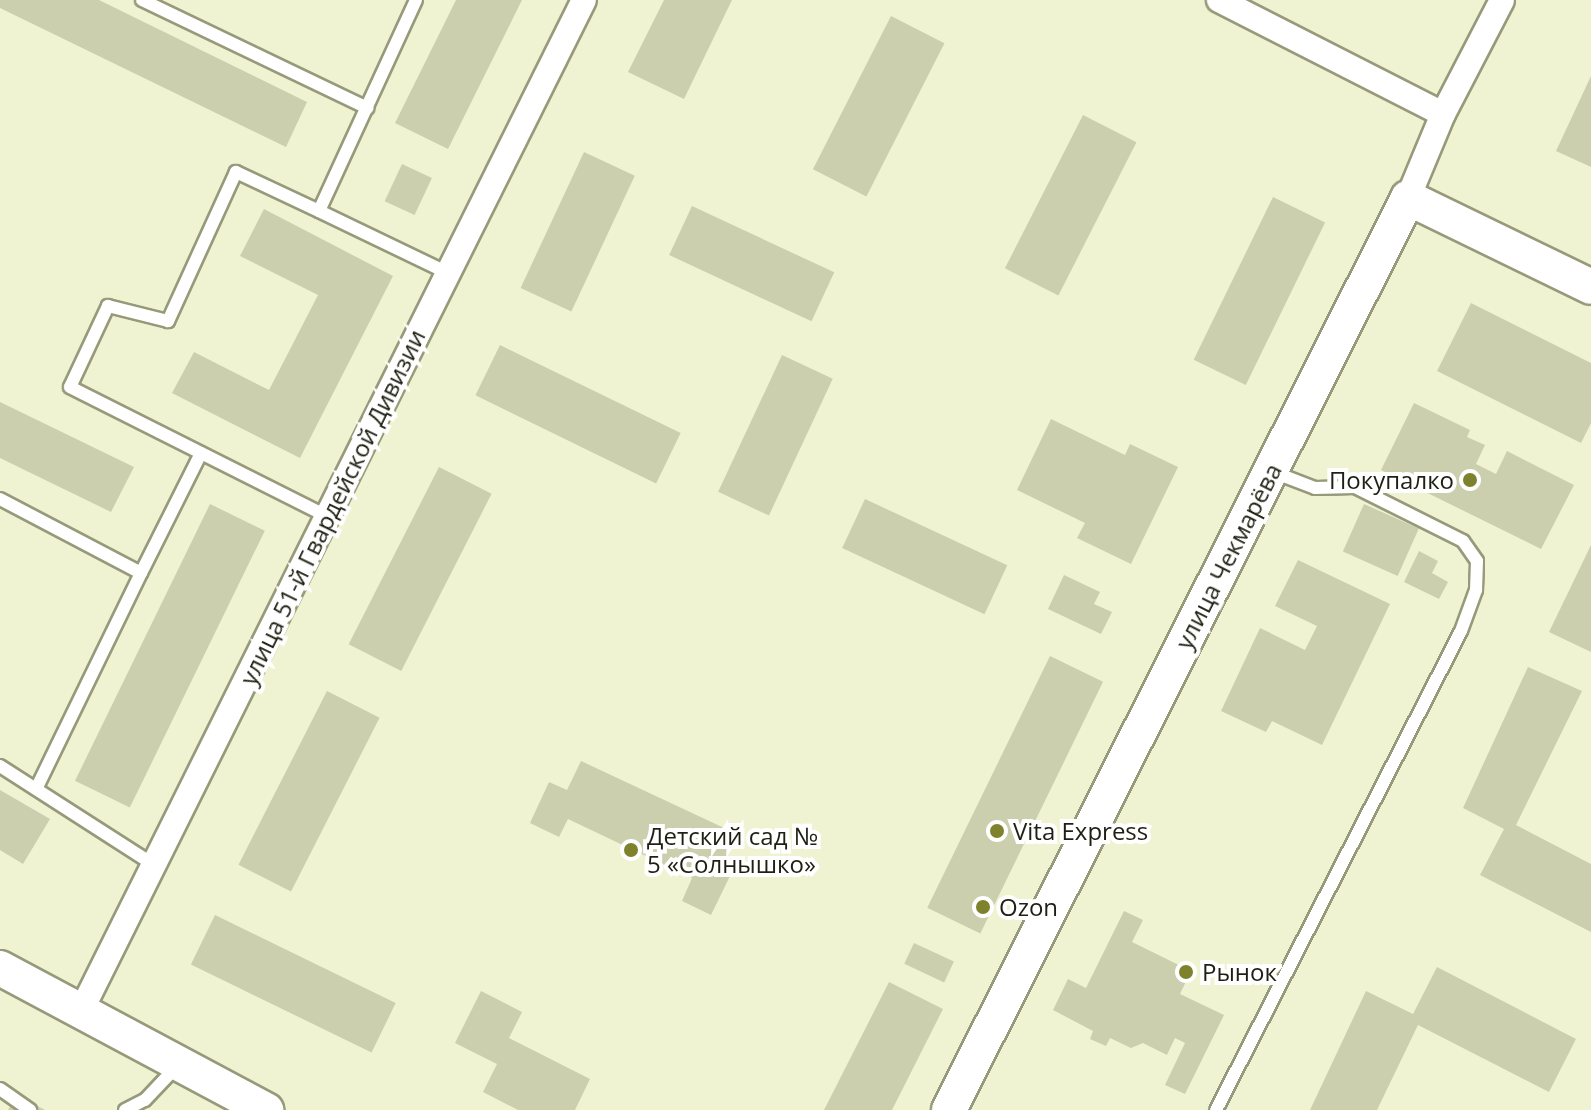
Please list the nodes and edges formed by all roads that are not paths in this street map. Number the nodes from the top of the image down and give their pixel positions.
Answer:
1 (142, 0) edge
2 (416, 0) edge
3 (584, 0) edge
4 (1219, 0) edge
5 (1502, 0) edge
6 (367, 108) junction
7 (1443, 114) junction
8 (1408, 198) junction
9 (319, 211) junction
10 (448, 273) junction
11 (1591, 287) edge
12 (201, 453) junction
13 (1270, 471) junction
14 (0, 499) edge
15 (327, 516) junction
16 (141, 573) junction
17 (0, 766) edge
18 (36, 789) junction
19 (154, 865) junction
20 (0, 968) edge
21 (80, 1013) junction
22 (179, 1065) junction
23 (0, 1089) edge
24 (30, 1110) edge
25 (125, 1110) edge
26 (266, 1110) edge
27 (949, 1110) edge
28 (1216, 1110) edge

1 - 6 lane
2 - 6 lane
3 - 10 street, улица 51-й Гвардейской Дивизии
4 - 7 street
5 - 7 street, улица Чекмарёва
6 - 9 lane
7 - 8 street, улица Чекмарёва
8 - 11 street
8 - 13 street, улица Чекмарёва
9 - 10 lane
9 - 12 lane
10 - 15 street, улица 51-й Гвардейской Дивизии
12 - 15 lane
12 - 16 lane
13 - 27 street, улица Чекмарёва
13 - 28 lane
14 - 16 lane
15 - 19 street, улица 51-й Гвардейской Дивизии
16 - 18 lane
17 - 18 lane
18 - 19 lane
19 - 21 street, улица 51-й Гвардейской Дивизии
20 - 21 street
21 - 22 street
22 - 25 lane
22 - 26 street
23 - 24 lane

